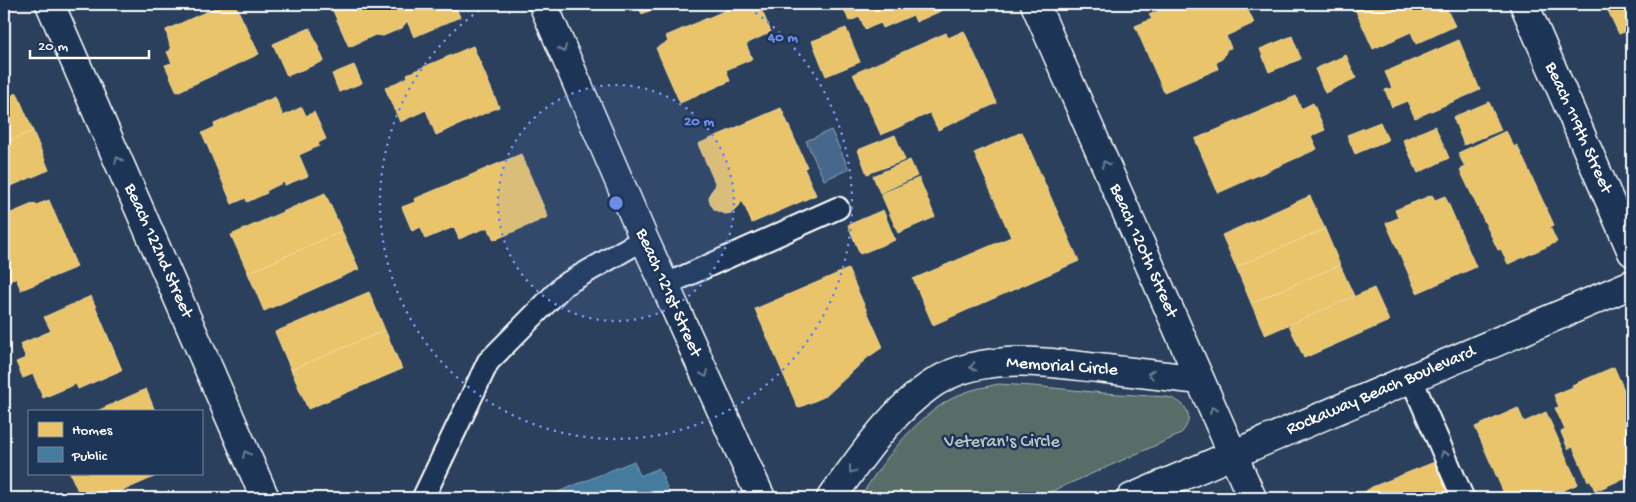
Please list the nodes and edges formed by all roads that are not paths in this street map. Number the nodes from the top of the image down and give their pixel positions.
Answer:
1 (50, 4) edge
2 (543, 4) edge
3 (1035, 4) edge
4 (1524, 4) edge
5 (838, 208) dead end
6 (644, 238) junction
7 (1632, 252) edge
8 (1632, 284) edge
9 (665, 285) junction
10 (1411, 378) junction
11 (1200, 380) junction
12 (1233, 454) junction
13 (265, 498) edge
14 (423, 498) edge
15 (761, 498) edge
16 (831, 498) edge
17 (1131, 498) edge
18 (1252, 498) edge
19 (1463, 498) edge

13 -> 1 street, Beach 122nd Street
2 -> 6 street, Beach 121st Street
11 -> 3 street, Beach 120th Street
4 - 7 street, Beach 119th Street
5 - 9 lane
6 - 9 street, Beach 121st Street
6 - 14 lane
8 - 10 street, Rockaway Beach Boulevard
9 -> 15 street, Beach 121st Street
10 - 12 street, Rockaway Beach Boulevard
19 -> 10 lane
12 -> 11 street, Beach 120th Street
11 -> 16 street, Memorial Circle
12 - 17 street, Rockaway Beach Boulevard
12 - 18 street, Beach 120th Street

